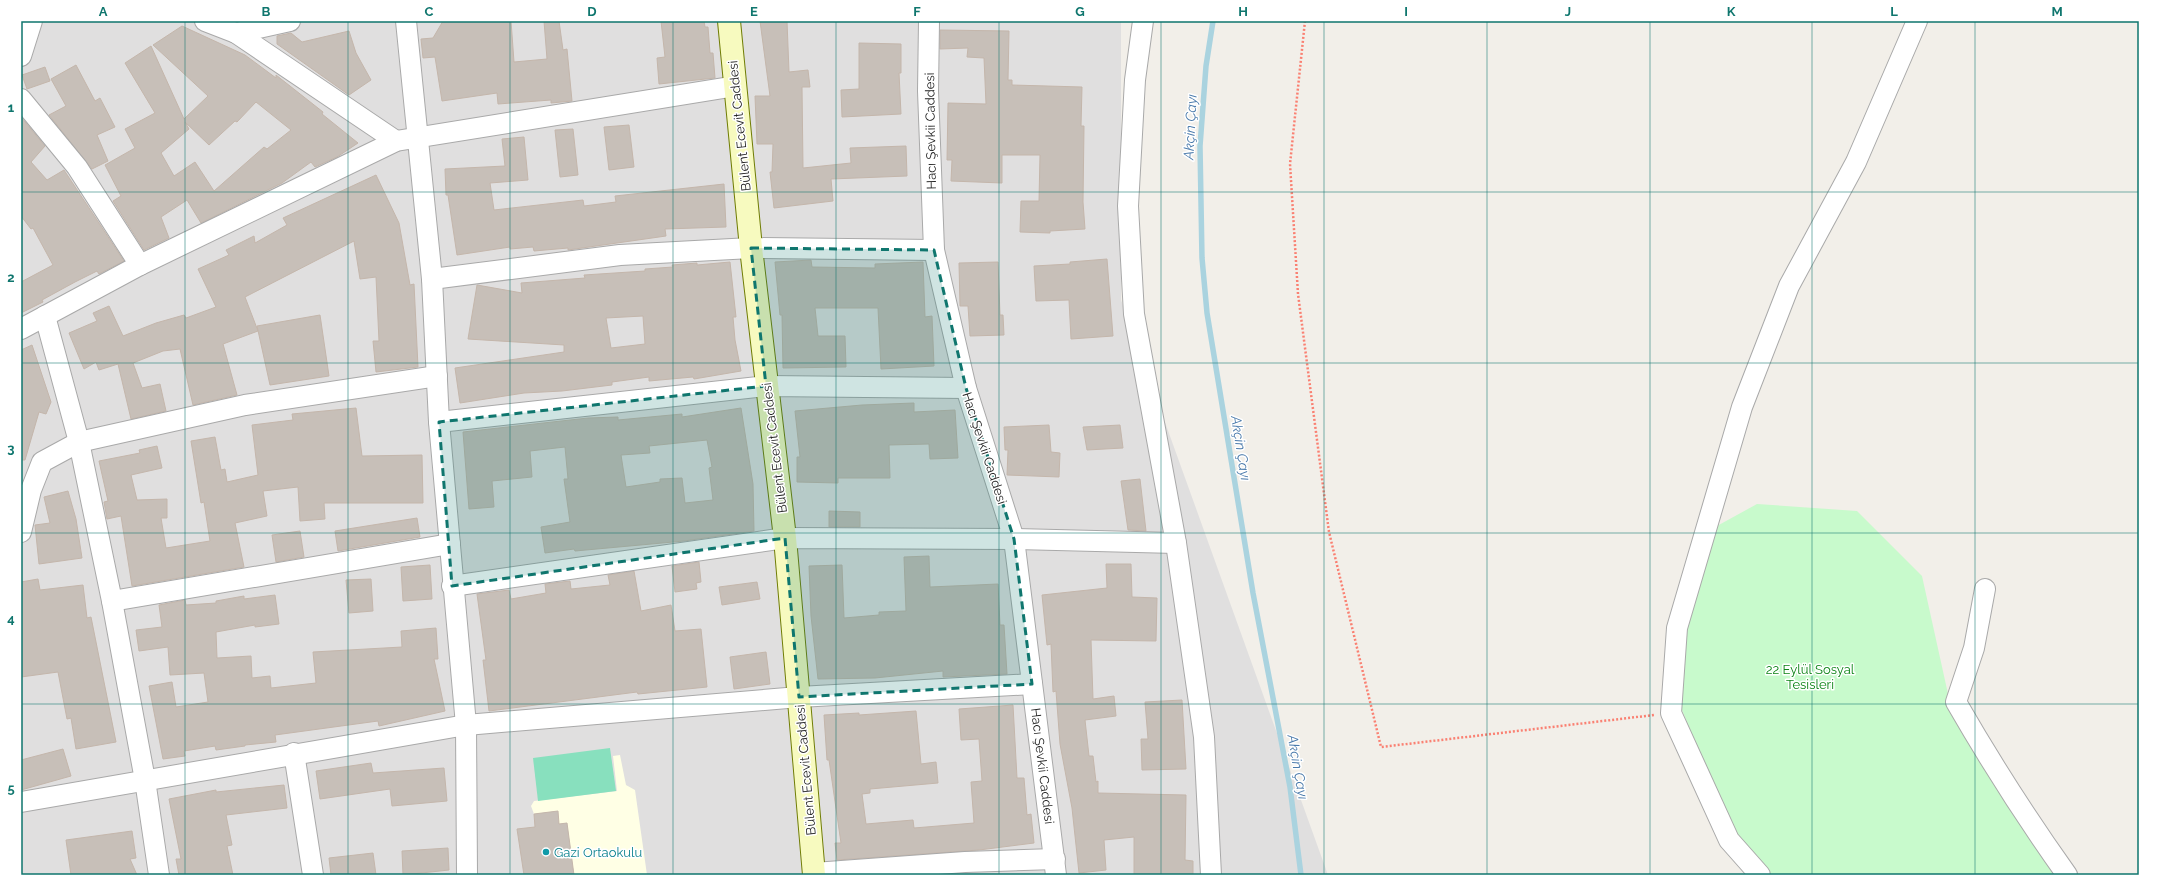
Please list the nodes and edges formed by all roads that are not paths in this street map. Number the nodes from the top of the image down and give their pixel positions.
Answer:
1 (32, 21) edge
2 (205, 21) edge
3 (290, 21) edge
4 (406, 21) edge
5 (729, 21) edge
6 (929, 21) edge
7 (1143, 21) edge
8 (1917, 21) edge
9 (236, 33) junction
10 (21, 56) edge
11 (736, 86) junction
12 (21, 99) edge
13 (418, 138) junction
14 (396, 141) junction
15 (751, 248) junction
16 (934, 250) junction
17 (140, 265) junction
18 (432, 278) junction
19 (45, 316) junction
20 (21, 329) edge
21 (436, 376) junction
22 (766, 386) junction
23 (966, 388) junction
24 (439, 422) junction
25 (79, 442) junction
26 (21, 532) edge
27 (785, 538) junction
28 (1014, 539) junction
29 (1176, 543) junction
30 (450, 544) junction
31 (452, 586) junction
32 (1984, 589) dead end
33 (112, 601) junction
34 (1032, 684) junction
35 (799, 697) junction
36 (466, 725) junction
37 (294, 754) junction
38 (145, 780) junction
39 (21, 802) edge
40 (1056, 867) edge
41 (965, 868) edge
42 (814, 874) edge
43 (159, 875) edge
44 (313, 875) edge
45 (467, 875) edge
46 (1210, 875) edge
47 (1760, 875) edge
48 (2067, 875) edge

1 - 10 street
2 - 9 street
3 - 9 street
4 - 13 street
5 - 11 main road, Bülent Ecevit Caddesi
6 - 16 street, Hacı Şevkii Caddesi
7 - 29 street
8 - 47 street
9 - 14 street
11 - 13 street
11 - 15 main road, Bülent Ecevit Caddesi
12 - 17 street
13 - 14 street
13 - 18 street
14 - 17 street
15 - 16 street
15 - 18 street
15 - 22 main road, Bülent Ecevit Caddesi
16 - 23 street, Hacı Şevkii Caddesi
17 - 19 street
18 - 21 street
19 - 20 street
19 - 25 street
21 - 24 street
21 - 25 street
22 - 23 street
22 - 24 street
22 - 27 main road, Bülent Ecevit Caddesi
23 - 28 street, Hacı Şevkii Caddesi
24 - 30 street
25 - 26 street
25 - 33 street
27 - 28 street
27 - 31 street
27 - 35 main road, Bülent Ecevit Caddesi
28 - 29 street
28 - 34 street, Hacı Şevkii Caddesi
29 - 46 street
30 - 31 street
30 - 33 street
31 - 36 street
32 - 48 street
33 - 38 street
34 - 35 street
34 - 40 street, Hacı Şevkii Caddesi
35 - 36 street
35 - 42 main road, Bülent Ecevit Caddesi
36 - 37 street
36 - 45 street
37 - 38 street
37 - 44 street
38 - 39 street
38 - 43 street
40 - 41 street
41 - 42 street

